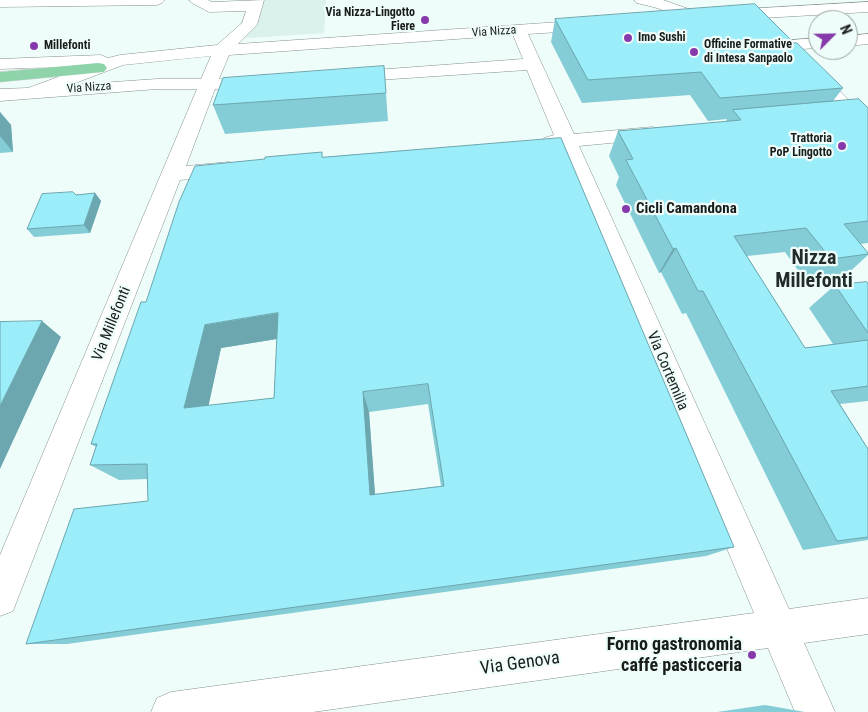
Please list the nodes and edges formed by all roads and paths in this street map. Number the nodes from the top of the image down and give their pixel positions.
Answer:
1 (158, 0) edge
2 (642, 0) edge
3 (0, 2) edge
4 (255, 3) edge
5 (211, 4) edge
6 (868, 7) edge
7 (696, 17) junction
8 (764, 18) edge
9 (659, 20) edge
10 (603, 24) edge
11 (519, 31) junction
12 (220, 35) junction
13 (808, 44) edge
14 (786, 45) junction
15 (120, 60) junction
16 (0, 64) edge
17 (533, 64) junction
18 (98, 68) junction
19 (0, 77) edge
20 (327, 78) edge
21 (209, 84) junction
22 (239, 84) edge
23 (33, 92) junction
24 (0, 95) edge
25 (861, 116) edge
26 (834, 118) edge
27 (868, 131) edge
28 (669, 132) edge
29 (567, 141) junction
30 (535, 143) edge
31 (247, 168) edge
32 (173, 174) junction
33 (0, 598) edge
34 (868, 616) edge
35 (779, 629) junction
36 (171, 712) edge
37 (815, 712) edge

1 - 3 street
2 - 7 street
4 - 5 street
4 - 12 street
5 - 12 street, Via Millefonti
6 - 8 street
7 - 8 street
7 - 9 street
8 - 14 street
10 - 11 street, Via Nizza
11 - 12 street, Via Nizza
11 - 17 street, Via Cortemilia
12 - 15 street, Via Nizza
12 - 21 street, Via Millefonti
13 - 14 street
14 - 25 street
15 - 16 street, Via Nizza
15 - 18 street, Via Nizza
17 - 20 street
17 - 29 street, Via Cortemilia
18 - 19 main road
18 - 23 street, Via Nizza
21 - 22 street, Via Nizza
21 - 23 street, Via Nizza
21 - 32 street, Via Millefonti
23 - 24 street, Via Nizza
25 - 26 street
25 - 27 street
28 - 29 street
29 - 30 street
29 - 35 street, Via Cortemilia
31 - 32 street
32 - 33 street, Via Millefonti
34 - 35 street, Via Genova
35 - 36 street, Via Genova
35 - 37 street, Via Cortemilia

